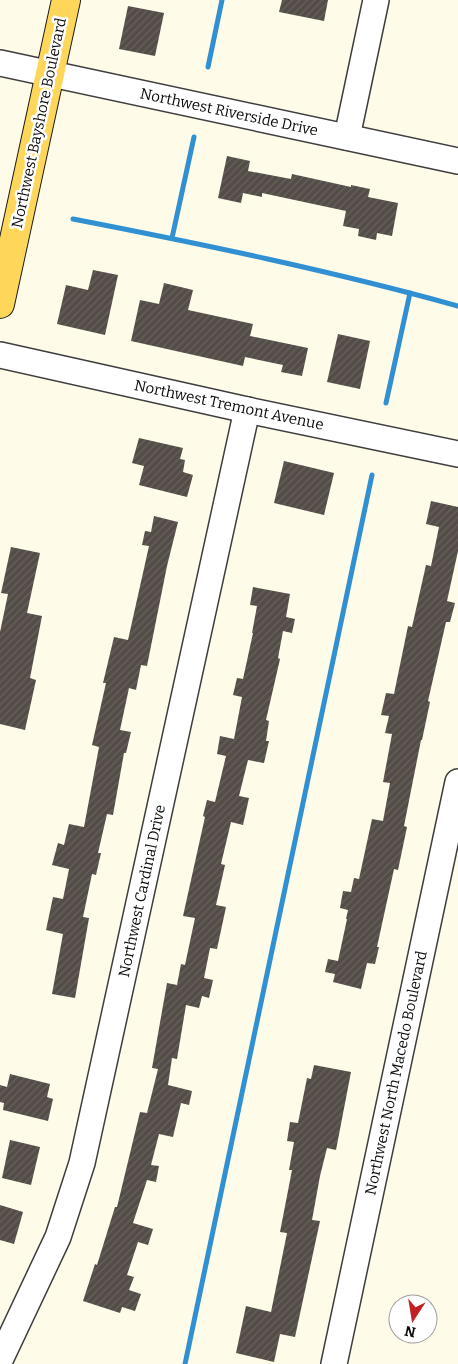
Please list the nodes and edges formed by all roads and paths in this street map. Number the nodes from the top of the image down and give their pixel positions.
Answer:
1 (66, 0) edge
2 (376, 0) edge
3 (0, 63) edge
4 (50, 74) junction
5 (347, 138) junction
6 (458, 161) edge
7 (0, 304) edge
8 (0, 355) edge
9 (247, 410) junction
10 (458, 454) edge
11 (458, 782) edge
12 (0, 1360) edge
13 (334, 1364) edge

1 - 4 main road, Northwest Bayshore Boulevard
2 - 5 street
3 - 4 street, Northwest Riverside Drive
4 - 5 street, Northwest Riverside Drive
4 - 7 main road, Northwest Bayshore Boulevard
5 - 6 street, Northwest Riverside Drive
8 - 9 street, Northwest Tremont Avenue
9 - 10 street, Northwest Tremont Avenue
9 - 12 street, Northwest Cardinal Drive
11 - 13 street, Northwest North Macedo Boulevard

